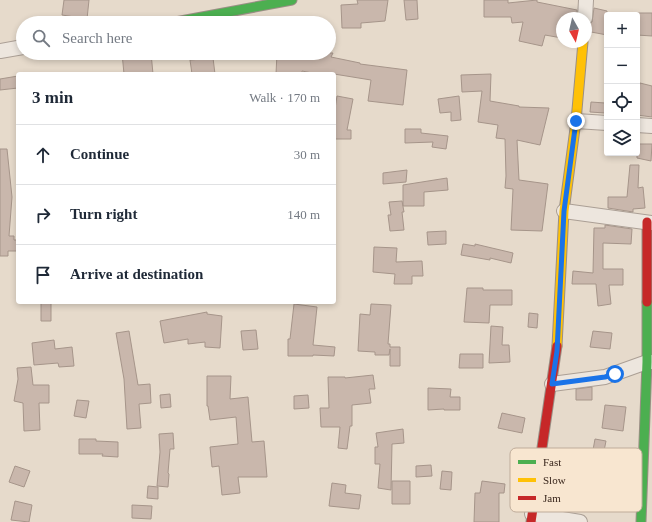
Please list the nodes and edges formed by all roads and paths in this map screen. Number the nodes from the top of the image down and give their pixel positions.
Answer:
1 (292, 0) edge
2 (586, 0) edge
3 (585, 12) edge
4 (207, 16) edge
5 (16, 48) edge
6 (582, 48) edge
7 (0, 51) edge
8 (576, 121) junction
9 (604, 123) edge
10 (640, 125) edge
11 (652, 126) edge
12 (564, 211) junction
13 (650, 222) edge
14 (649, 362) edge
15 (552, 384) junction
16 (542, 448) edge
17 (642, 502) edge
18 (642, 512) edge
19 (532, 518) edge
20 (580, 522) edge
21 (641, 522) edge

1 - 4 street
2 - 3 street
5 - 7 street
6 - 8 street
8 - 9 street
8 - 12 street
10 - 11 street
12 - 13 street
12 - 15 street
13 - 14 street
14 - 15 street
14 - 17 street
15 - 16 street
18 - 21 street
19 - 20 street

